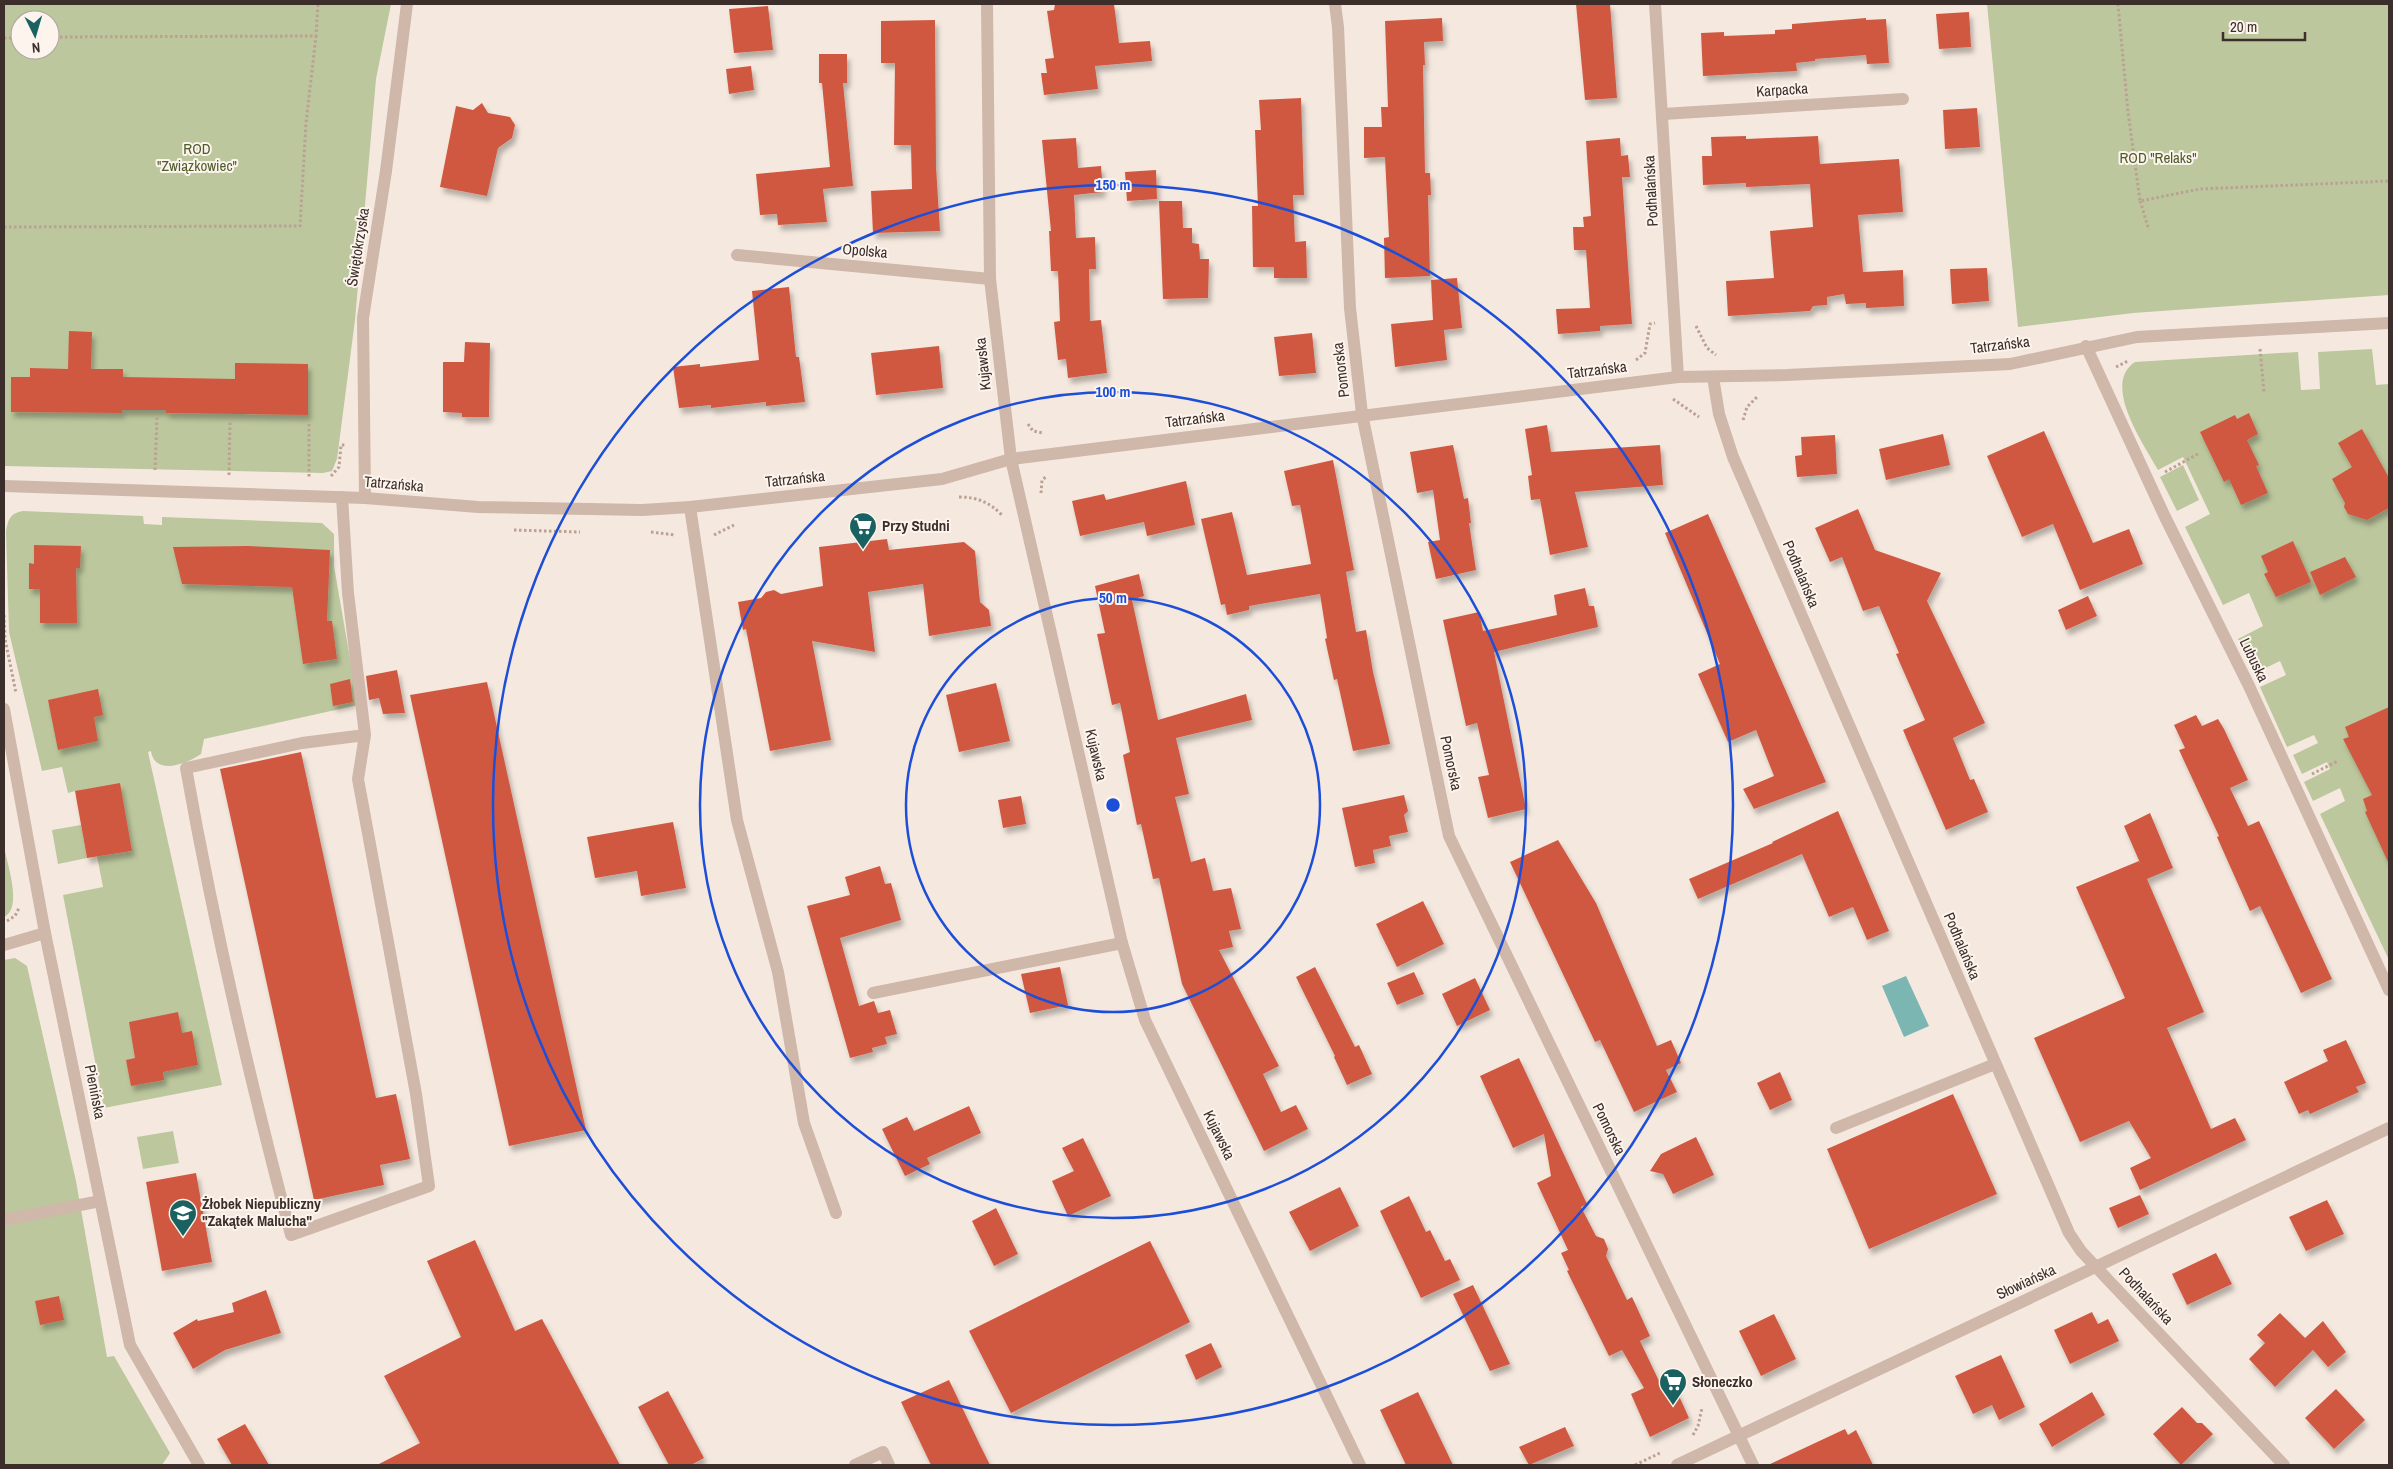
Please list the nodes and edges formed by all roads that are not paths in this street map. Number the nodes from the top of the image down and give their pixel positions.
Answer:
1 (407, 4) edge
2 (987, 4) edge
3 (1335, 4) edge
4 (1656, 4) edge
5 (1903, 99) dead end
6 (1663, 114) junction
7 (737, 255) dead end
8 (990, 279) junction
9 (2389, 322) edge
10 (2086, 346) junction
11 (1678, 377) junction
12 (1712, 377) junction
13 (1362, 414) junction
14 (1011, 458) junction
15 (4, 486) edge
16 (342, 497) junction
17 (365, 498) junction
18 (690, 507) junction
19 (4, 709) edge
20 (365, 735) junction
21 (45, 932) junction
22 (1122, 943) junction
23 (4, 944) edge
24 (2389, 990) edge
25 (874, 994) dead end
26 (1995, 1064) junction
27 (1836, 1128) dead end
28 (2389, 1128) edge
29 (100, 1201) junction
30 (836, 1213) dead end
31 (4, 1220) edge
32 (2097, 1267) junction
33 (1739, 1436) junction
34 (199, 1465) edge
35 (855, 1465) edge
36 (889, 1465) edge
37 (1360, 1465) edge
38 (1677, 1465) edge
39 (1753, 1465) edge
40 (2284, 1465) edge

1 - 17 street, Świętokrzyska
2 - 8 street, Kujawska
3 - 13 street, Pomorska
4 - 6 street, Podhalańska
5 - 6 street, Karpacka
6 - 11 street, Podhalańska
7 - 8 street, Opolska
8 - 14 street, Kujawska
9 - 10 street, Tatrzańska
10 - 12 street, Tatrzańska
10 - 24 street, Lubuska
11 - 12 street, Tatrzańska
11 - 13 street, Tatrzańska
12 - 26 street, Podhalańska
13 - 14 street, Tatrzańska
13 - 33 street, Pomorska
14 - 18 street, Tatrzańska
14 - 22 street, Kujawska
15 - 16 street, Tatrzańska
16 - 17 street, Tatrzańska
16 - 20 street
17 - 18 street, Tatrzańska
18 - 30 street
19 - 21 street, Pienińska
20 - 20 street
21 - 23 street
21 - 29 street, Pienińska
22 - 25 street
22 - 37 street, Kujawska
26 - 27 street
26 - 32 street, Podhalańska
28 - 32 street, Słowiańska
29 - 31 street
29 - 34 street, Pienińska
32 - 33 street, Słowiańska
32 - 40 street, Podhalańska
33 - 38 street, Słowiańska
33 - 39 street, Pomorska
35 - 36 street

